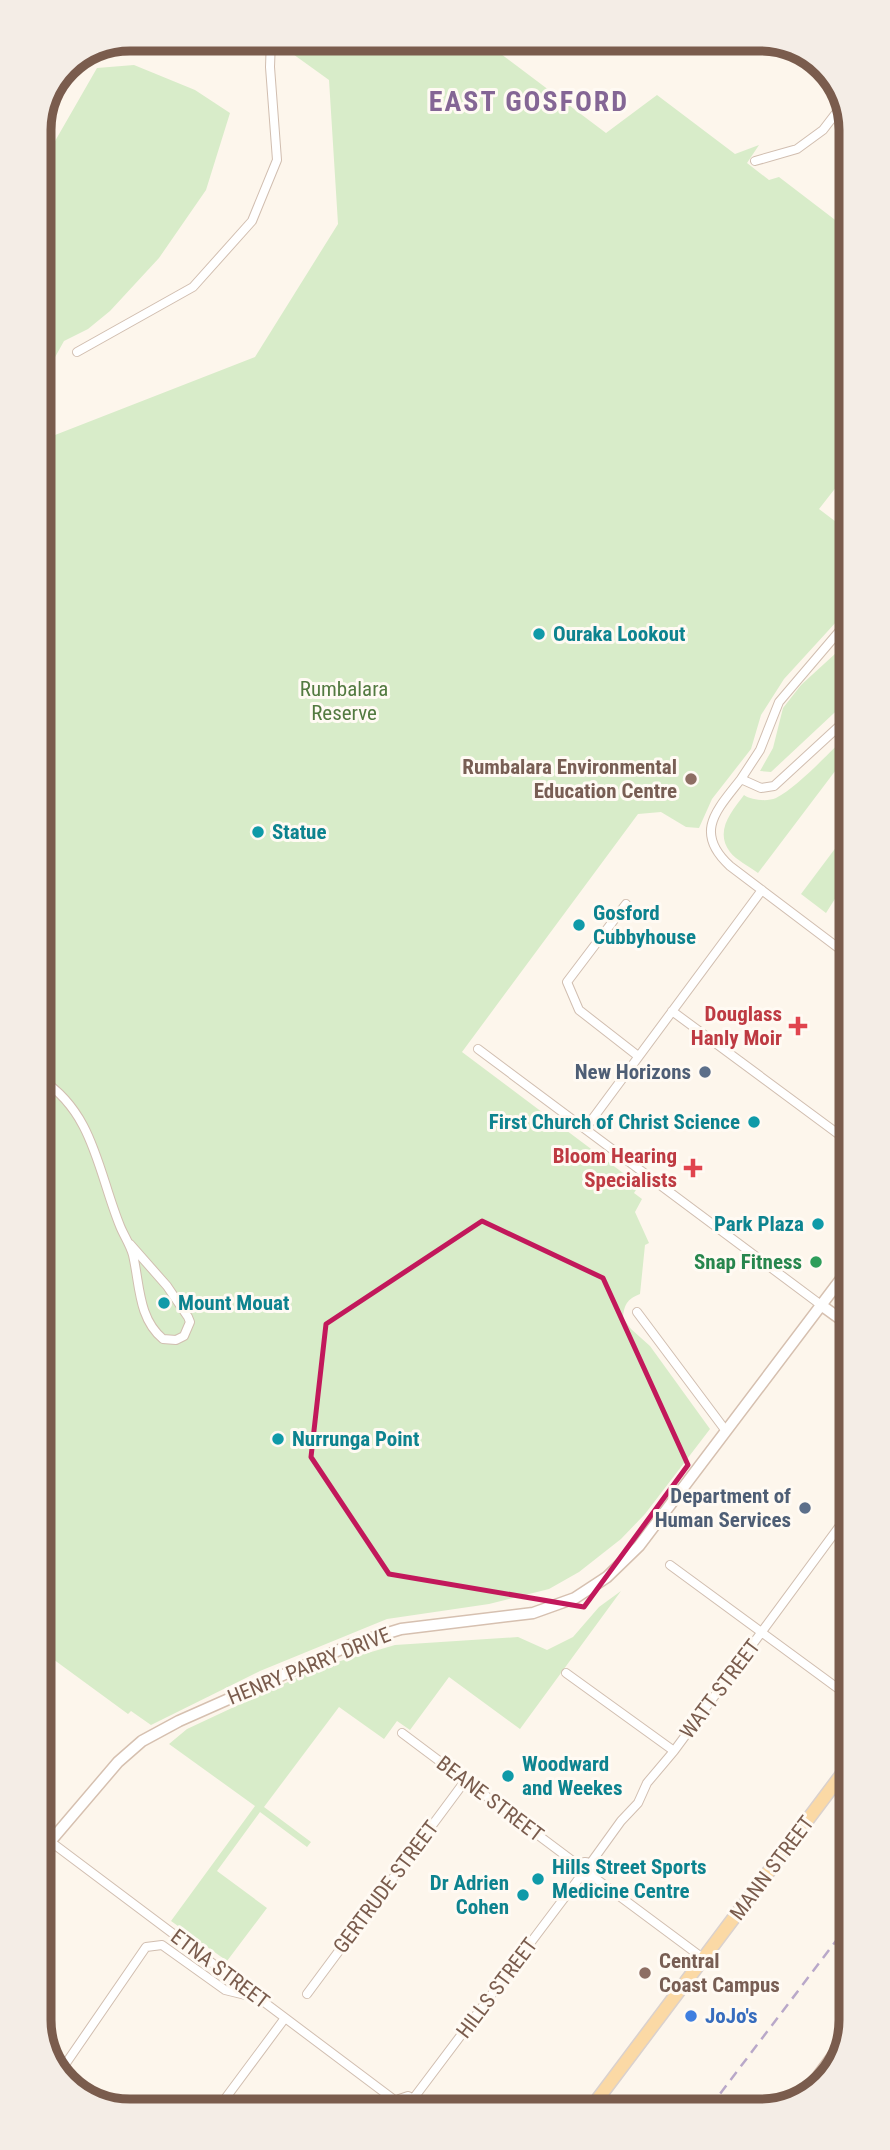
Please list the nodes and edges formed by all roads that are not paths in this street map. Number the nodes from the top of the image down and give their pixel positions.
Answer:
1 (271, 51) edge
2 (837, 111) edge
3 (755, 161) dead end
4 (77, 352) dead end
5 (839, 632) edge
6 (839, 726) edge
7 (741, 779) junction
8 (762, 890) junction
9 (625, 904) dead end
10 (839, 948) edge
11 (672, 1010) junction
12 (478, 1049) dead end
13 (638, 1056) junction
14 (51, 1085) edge
15 (586, 1129) junction
16 (839, 1135) edge
17 (130, 1244) junction
18 (839, 1281) edge
19 (821, 1305) junction
20 (637, 1312) dead end
21 (839, 1318) edge
22 (726, 1431) junction
23 (839, 1527) edge
24 (670, 1565) dead end
25 (762, 1633) junction
26 (566, 1673) dead end
27 (839, 1689) edge
28 (402, 1733) dead end
29 (674, 1751) junction
30 (839, 1778) edge
31 (465, 1781) junction
32 (51, 1835) edge
33 (51, 1846) edge
34 (590, 1864) junction
35 (578, 1865) junction
36 (591, 1875) junction
37 (580, 1877) junction
38 (704, 1959) junction
39 (307, 1994) dead end
40 (260, 1998) junction
41 (285, 2018) junction
42 (65, 2065) edge
43 (414, 2098) joint
44 (225, 2099) edge
45 (388, 2099) edge
46 (403, 2099) edge
47 (598, 2099) edge

1 - 4 street
2 - 3 street
5 - 7 street
6 - 7 street
7 - 8 street
8 - 10 street
8 - 11 street
9 - 13 street
11 - 13 street
11 - 16 street
12 - 15 street
13 - 15 street
14 - 17 street
15 - 19 street
17 - 17 street
18 - 19 main road, HENRY PARRY DRIVE
19 - 21 main road
19 - 22 main road, HENRY PARRY DRIVE
20 - 22 street
22 - 32 main road, HENRY PARRY DRIVE
23 - 25 street, WATT STREET
24 - 25 street
25 - 27 street
25 - 29 street, WATT STREET
26 - 29 street
28 - 31 street, BEANE STREET
29 - 34 street, WATT STREET
30 - 38 main road, MANN STREET
31 - 35 street, BEANE STREET
31 - 39 street, GERTRUDE STREET
33 - 40 street, ETNA STREET
34 - 35 street
34 - 36 street
35 - 37 street
36 - 37 street
36 - 38 street
37 - 43 street, HILLS STREET
38 - 47 main road, MANN STREET
40 - 41 street, ETNA STREET
40 - 42 street
41 - 44 street
41 - 45 street, ETNA STREET
43 - 46 street

